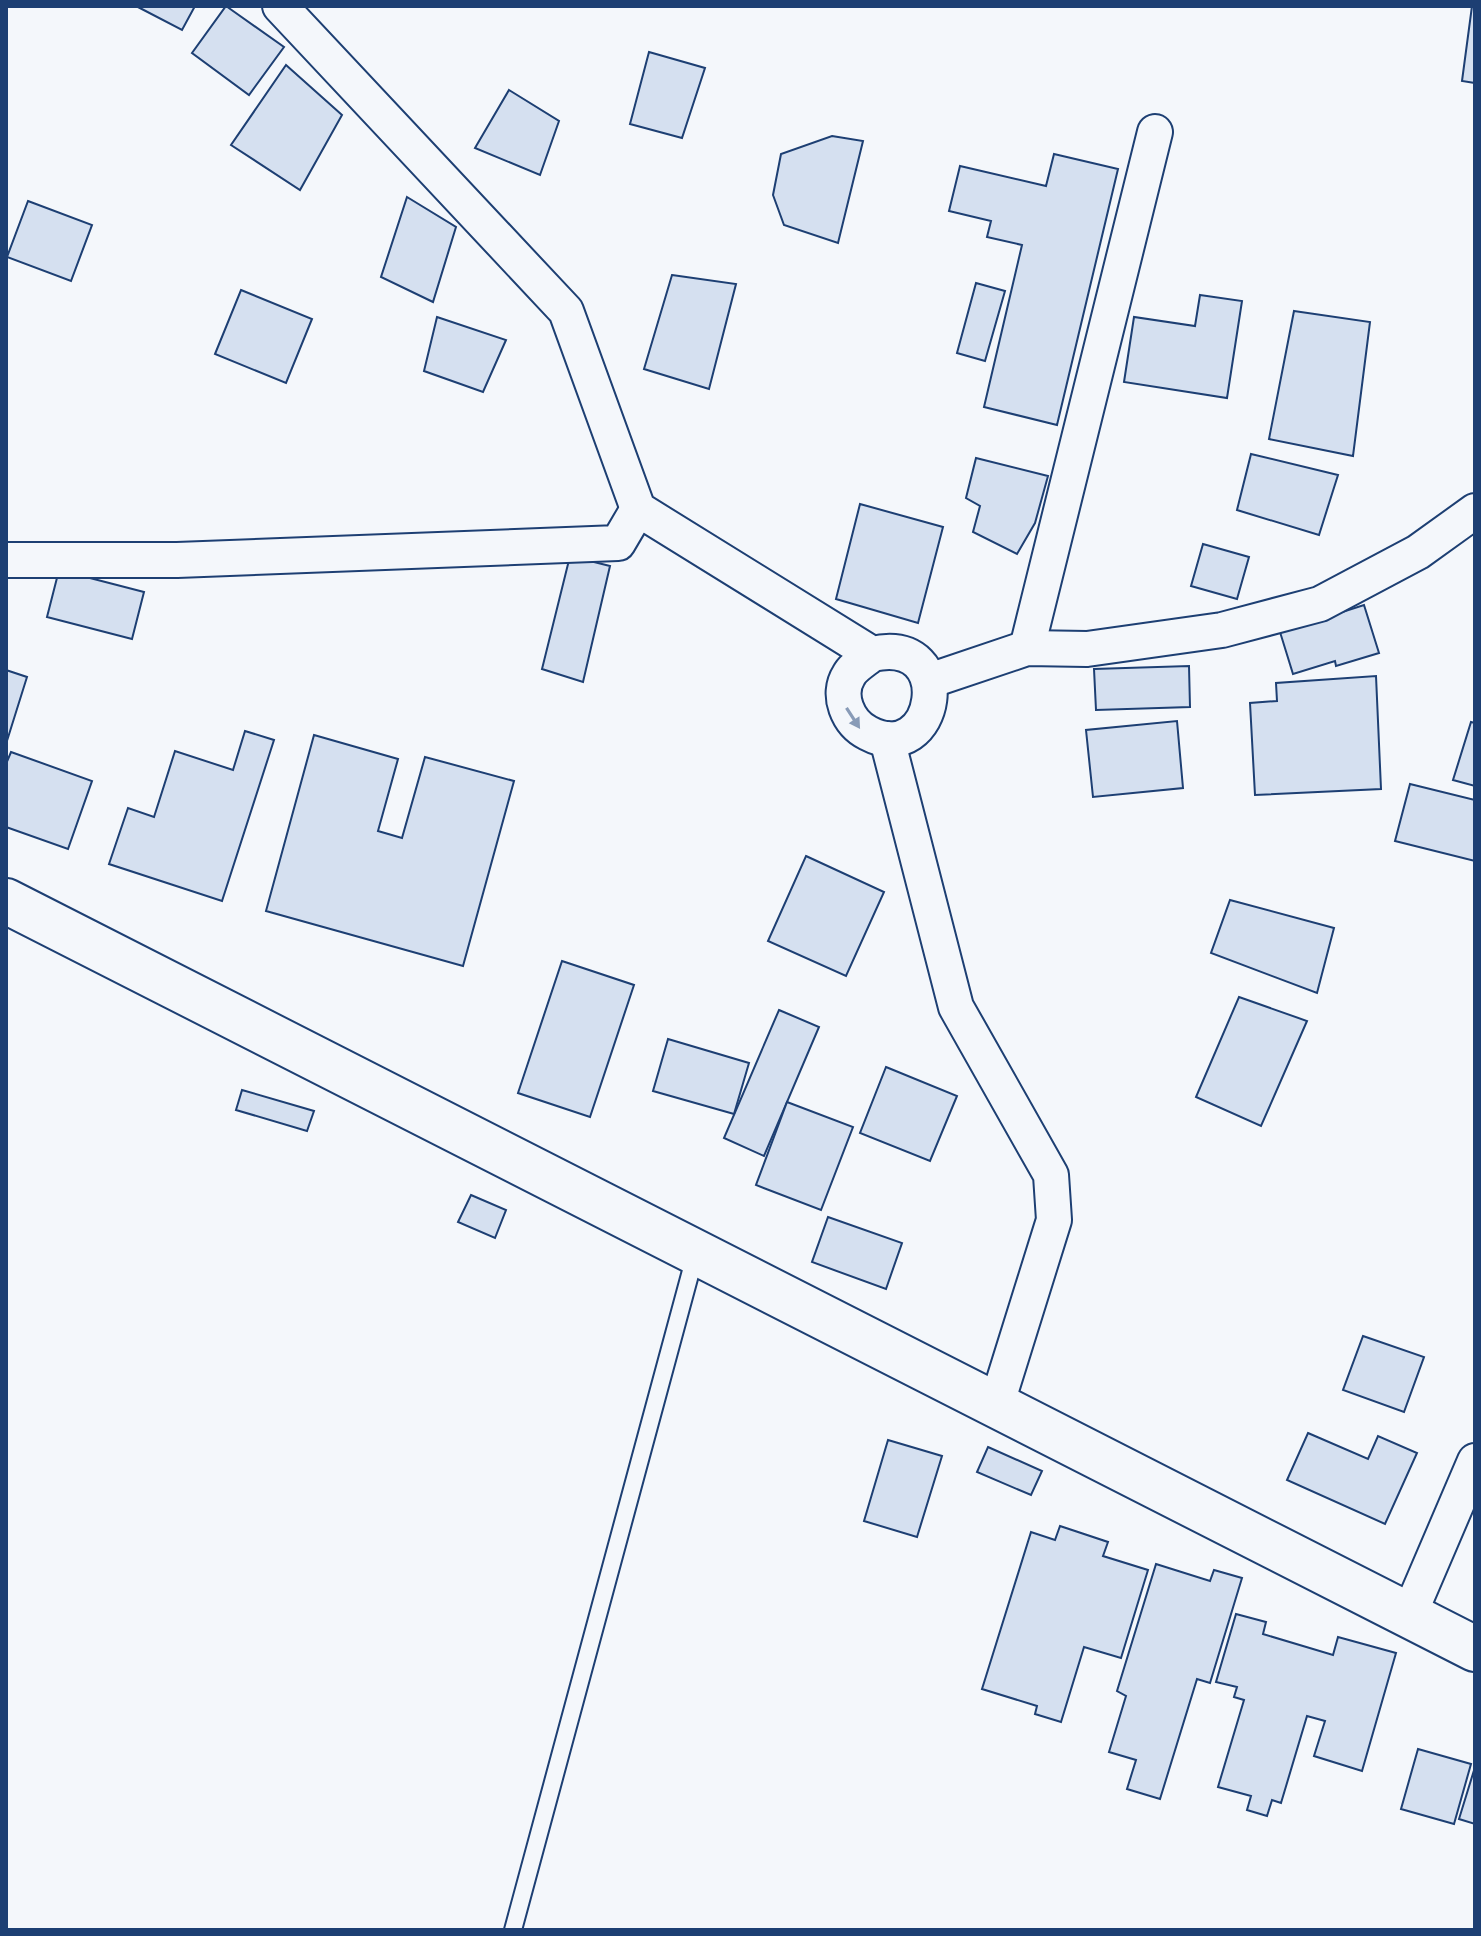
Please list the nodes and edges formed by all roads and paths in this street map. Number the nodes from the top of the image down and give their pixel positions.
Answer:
1 (280, 6) edge
2 (1155, 132) dead end
3 (638, 509) junction
4 (1475, 511) edge
5 (6, 560) edge
6 (1027, 648) junction
7 (872, 654) junction
8 (929, 681) junction
9 (887, 739) junction
10 (6, 901) edge
11 (696, 1253) junction
12 (996, 1406) junction
13 (1475, 1461) edge
14 (1409, 1615) junction
15 (1475, 1649) edge
16 (513, 1930) edge

1 - 3 street
2 - 6 street
3 - 5 street
3 - 7 street
4 - 6 street
6 - 8 street
7 - 8 street
7 -> 9 street
8 - 9 street
9 - 12 street
10 - 11 main road
11 - 12 main road
11 - 16 lane
12 - 14 main road
13 - 14 street
14 - 15 main road

